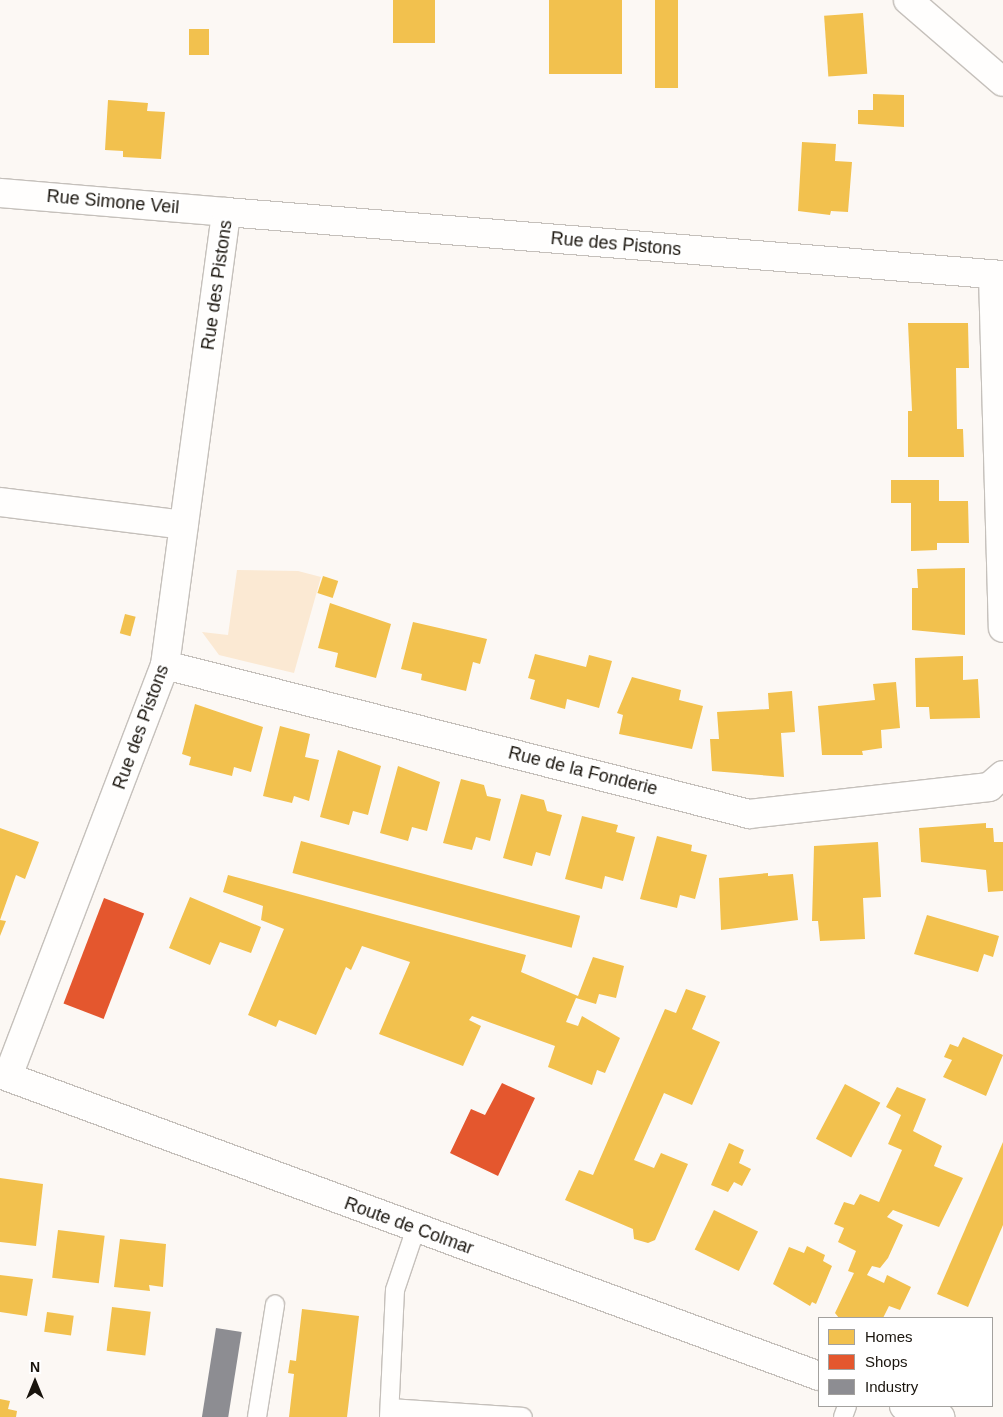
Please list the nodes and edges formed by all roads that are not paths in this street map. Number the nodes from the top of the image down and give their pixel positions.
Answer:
1 (908, 0) edge
2 (1003, 82) edge
3 (0, 193) edge
4 (226, 212) junction
5 (998, 275) edge
6 (0, 502) edge
7 (184, 525) junction
8 (1003, 628) edge
9 (165, 665) junction
10 (1003, 775) edge
11 (4, 1075) edge
12 (416, 1228) junction
13 (275, 1304) dead end
14 (818, 1376) edge
15 (907, 1407) edge
16 (390, 1412) edge
17 (257, 1417) edge
18 (524, 1417) edge
19 (940, 1417) edge

1 - 2 street
3 - 4 street, Rue Simone Veil
4 - 5 street, Rue des Pistons
4 - 7 street, Rue des Pistons
5 - 8 street
6 - 7 street
7 - 9 street, Rue des Pistons
9 - 10 street, Rue de la Fonderie
9 - 11 street, Rue des Pistons
11 - 12 street, Route de Colmar
12 - 14 street, Route de Colmar
12 - 16 lane
13 - 17 lane
15 - 19 street
16 - 18 lane

